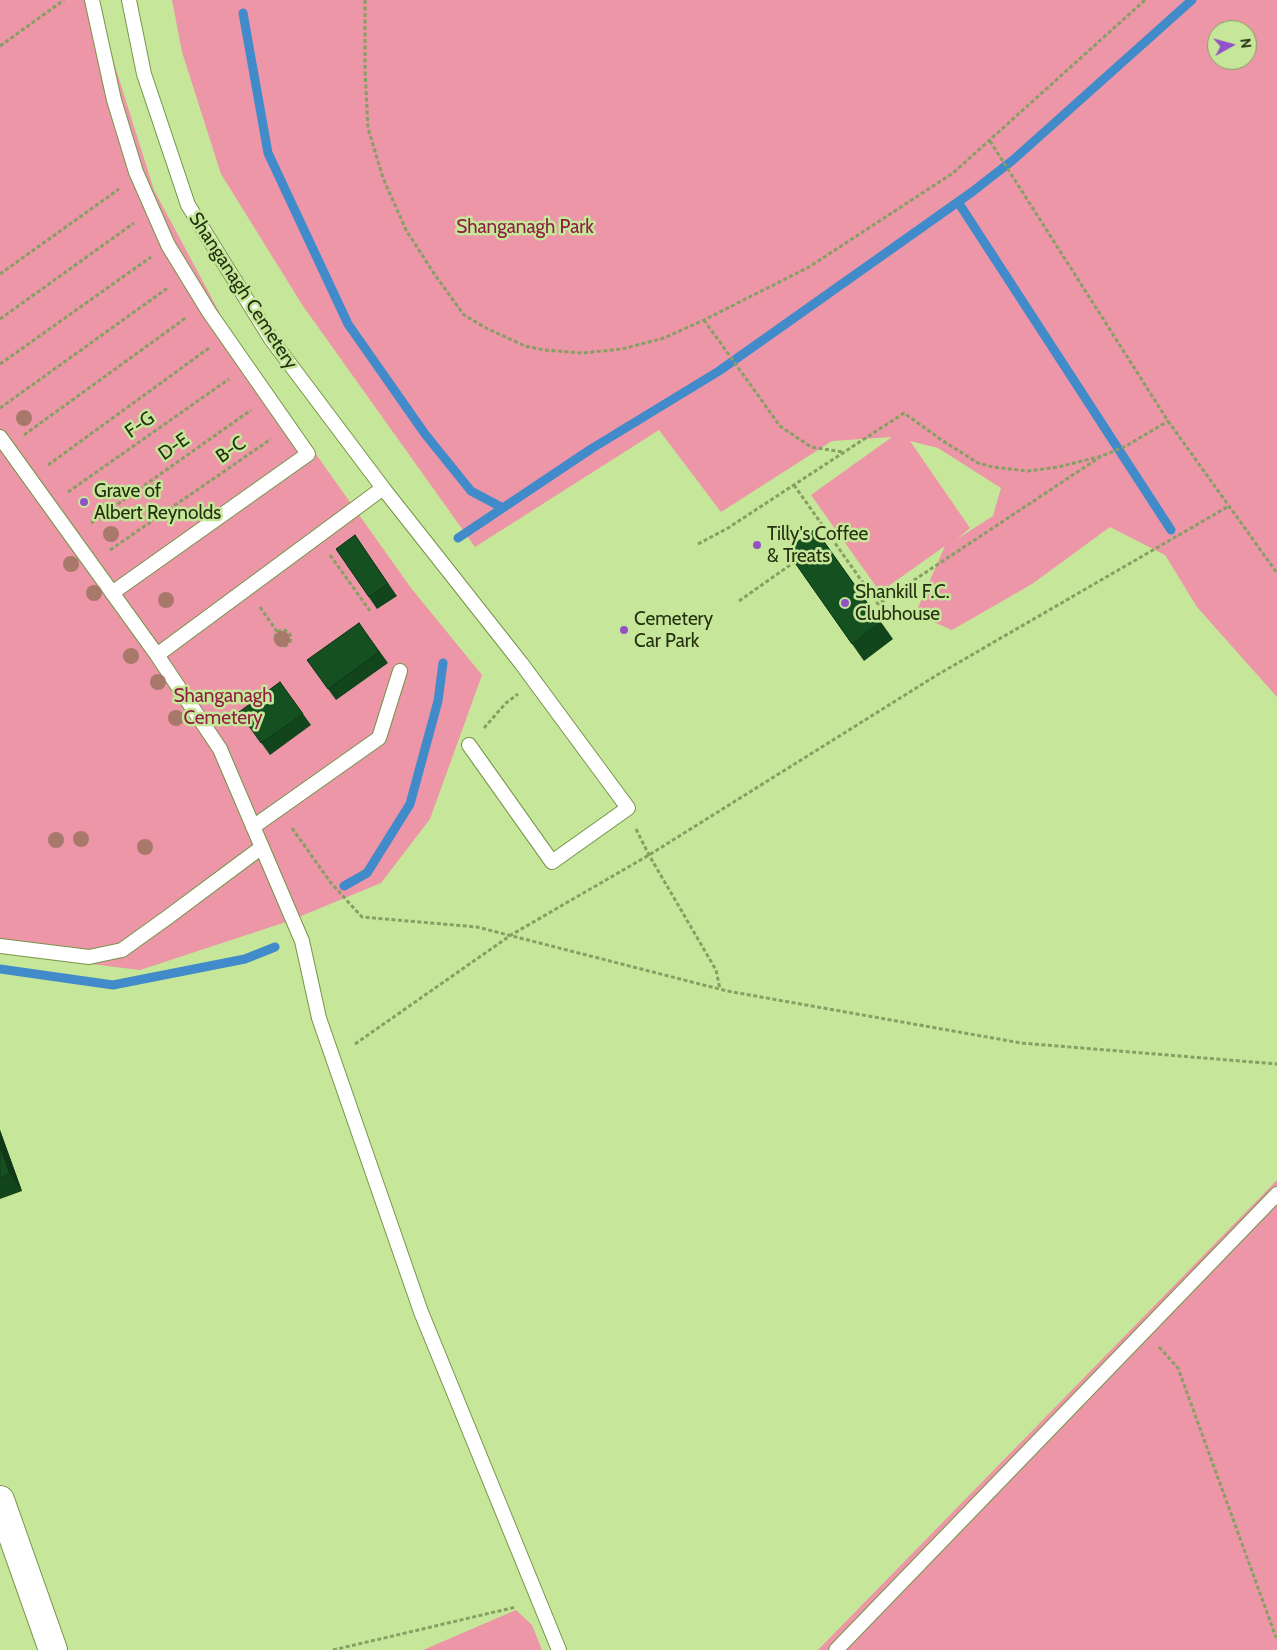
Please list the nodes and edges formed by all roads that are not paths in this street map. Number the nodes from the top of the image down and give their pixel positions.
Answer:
1 (92, 0) edge
2 (129, 0) edge
3 (4, 442) edge
4 (383, 488) junction
5 (112, 593) junction
6 (157, 655) junction
7 (400, 671) dead end
8 (469, 744) road end
9 (253, 826) junction
10 (262, 847) junction
11 (0, 946) edge
12 (1277, 1194) edge
13 (0, 1500) edge
14 (53, 1650) edge
15 (559, 1650) edge
16 (836, 1650) edge

1 - 5 lane
2 - 4 lane, Shanganagh Cemetery
3 - 5 lane
4 - 6 lane
4 - 8 lane, Shanganagh Cemetery
5 - 6 lane
6 - 9 lane
7 - 9 lane
9 - 10 lane
10 - 11 lane
10 - 15 lane
12 - 16 lane
13 - 14 street

